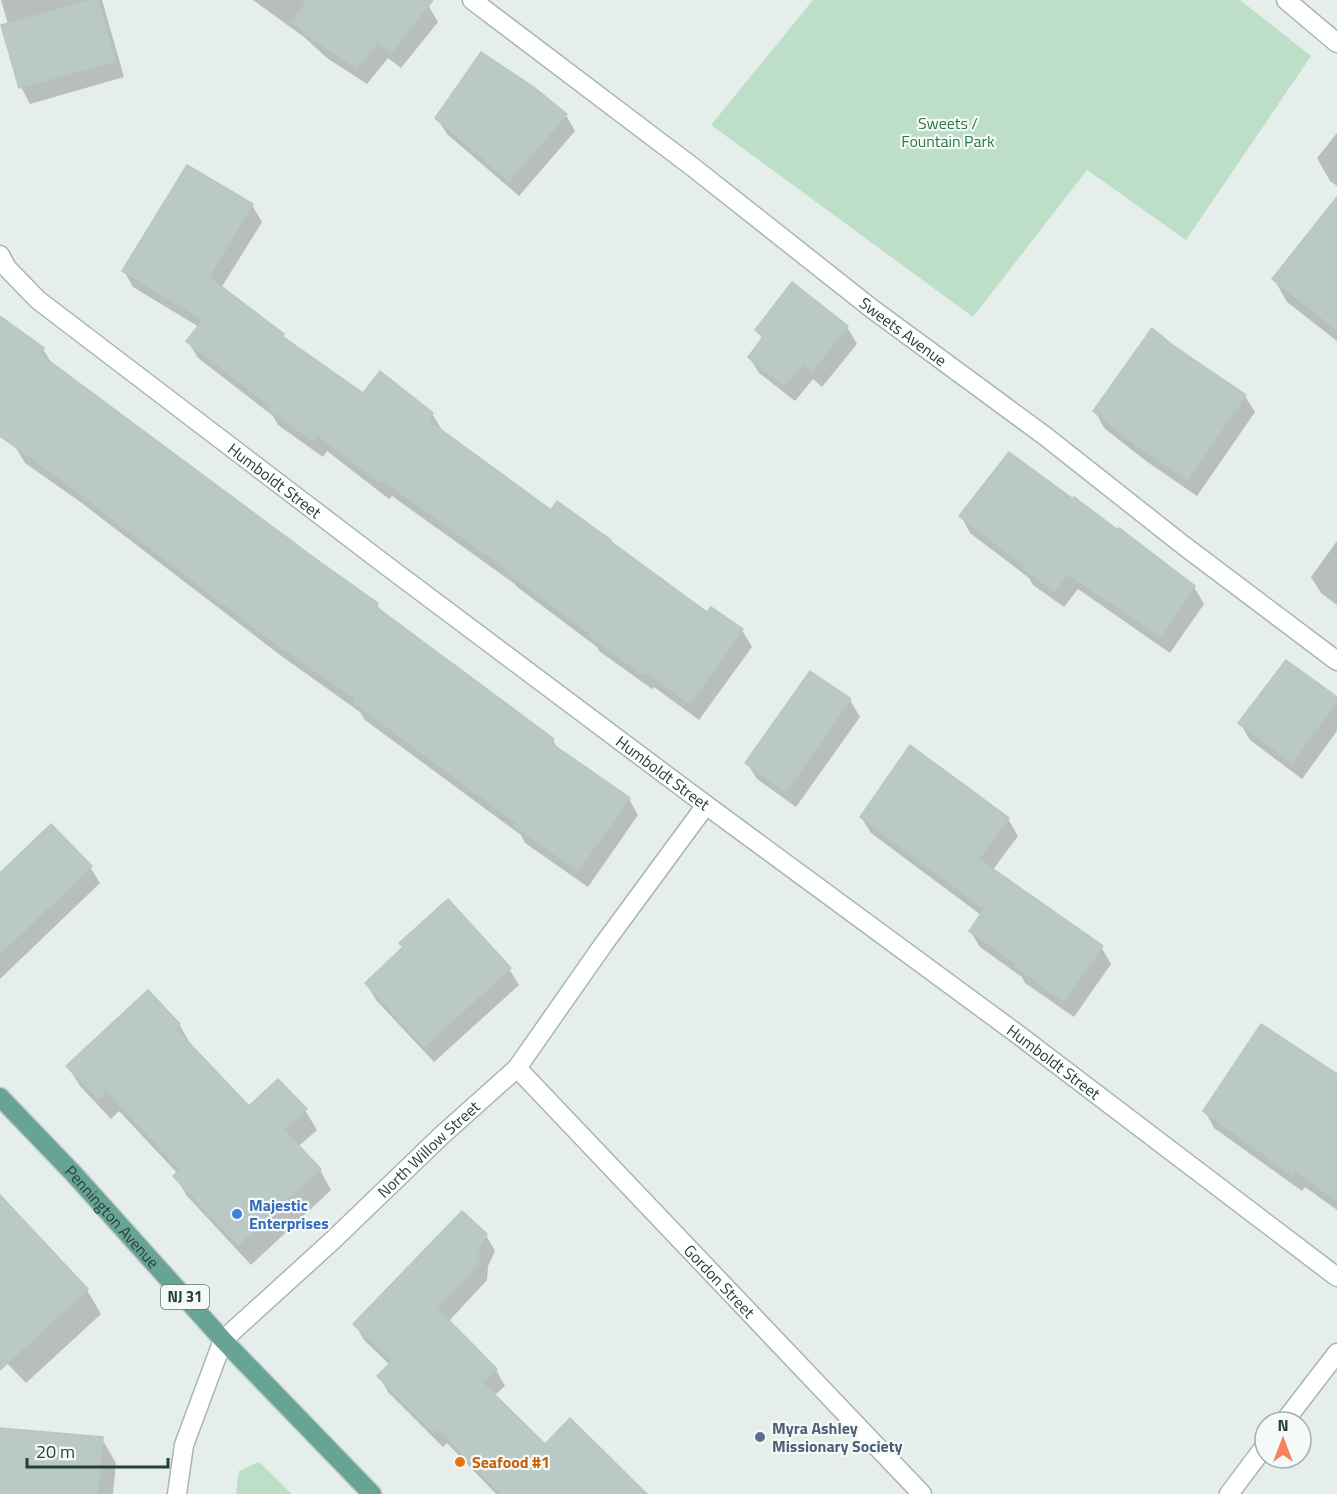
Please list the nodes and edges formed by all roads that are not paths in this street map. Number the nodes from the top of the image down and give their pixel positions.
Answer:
1 (472, 0) edge
2 (1286, 0) edge
3 (1337, 43) edge
4 (0, 255) edge
5 (1337, 661) edge
6 (706, 805) junction
7 (517, 1068) junction
8 (0, 1097) edge
9 (1337, 1277) edge
10 (223, 1340) junction
11 (1337, 1353) edge
12 (1293, 1410) edge
13 (1253, 1462) edge
14 (177, 1494) edge
15 (372, 1494) edge
16 (922, 1494) edge
17 (1229, 1494) edge

1 - 5 street, Sweets Avenue
2 - 3 street
4 - 6 street, Humboldt Street
6 - 7 street, North Willow Street
6 - 9 street, Humboldt Street
7 - 10 street, North Willow Street
7 - 16 street, Gordon Street
8 - 10 main road, Pennington Avenue / NJ 31
10 - 14 street, North Willow Street
10 - 15 main road, Pennington Avenue / NJ 31
11 - 12 street
13 - 17 street

